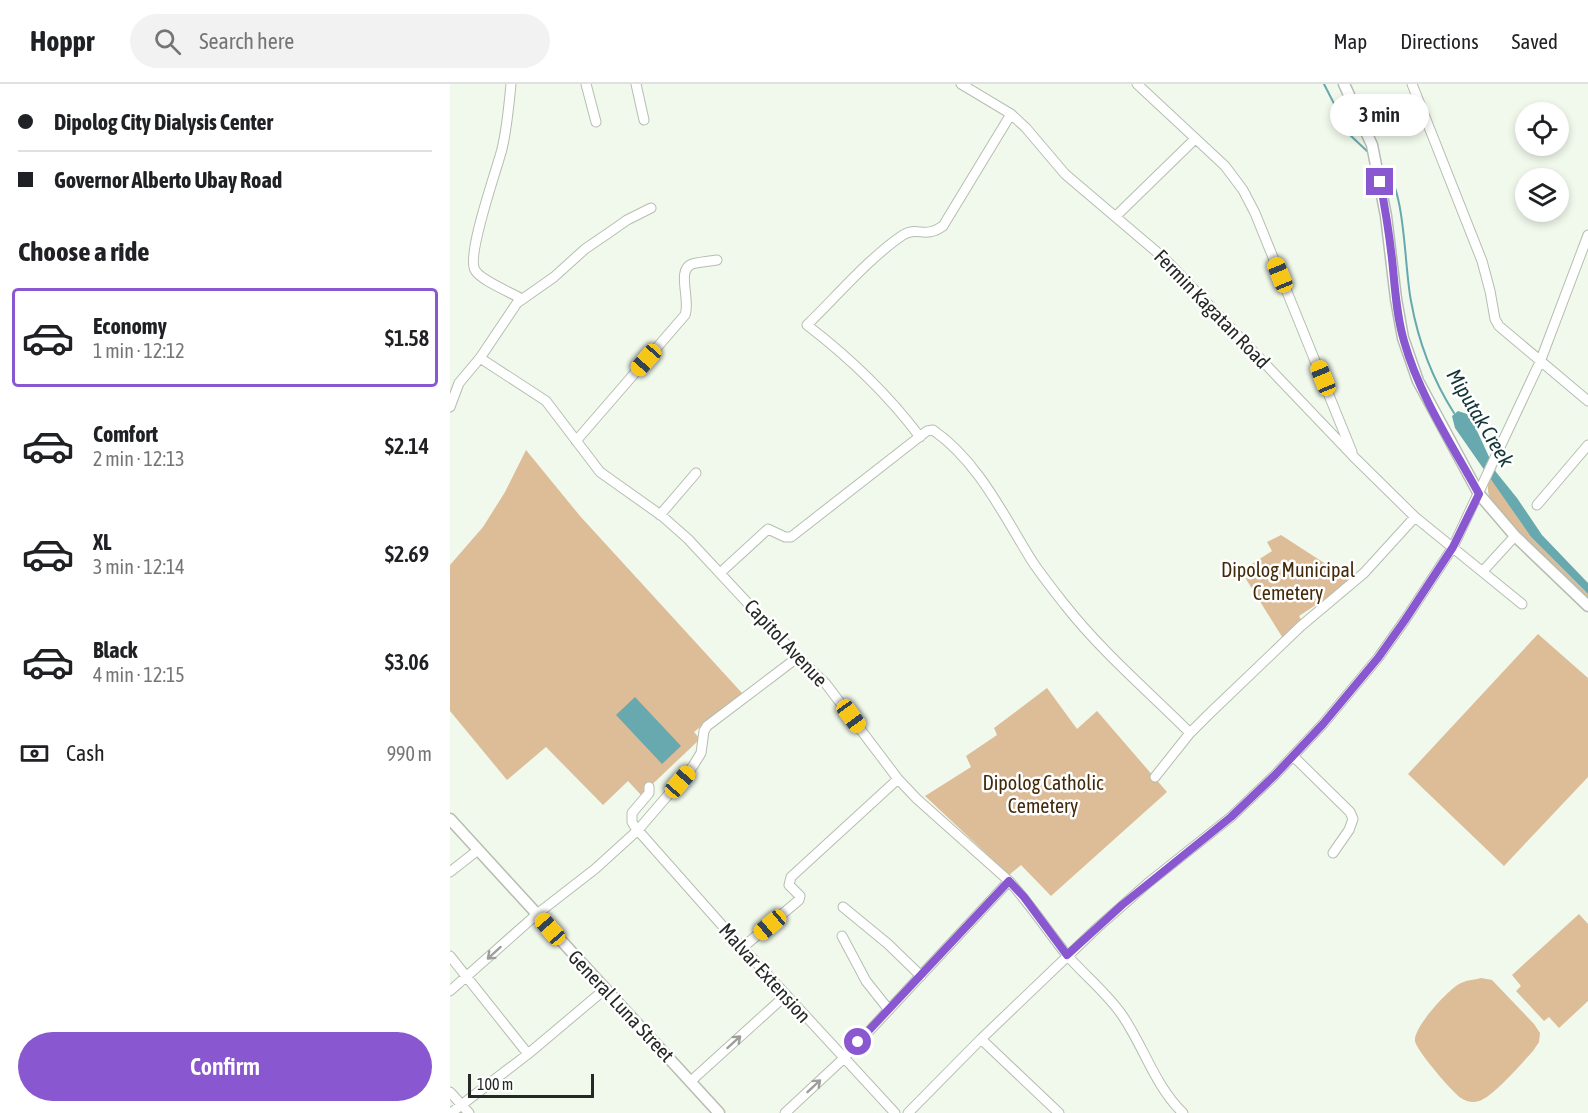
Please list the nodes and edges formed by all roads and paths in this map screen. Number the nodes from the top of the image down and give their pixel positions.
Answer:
1 (511, 84) edge
2 (586, 84) edge
3 (636, 84) edge
4 (961, 84) edge
5 (1137, 84) edge
6 (1344, 84) edge
7 (1412, 84) edge
8 (1011, 114) junction
9 (644, 120) dead end
10 (596, 122) dead end
11 (1194, 140) junction
12 (651, 208) dead end
13 (1116, 216) junction
14 (1588, 235) edge
15 (717, 260) dead end
16 (522, 298) junction
17 (480, 358) junction
18 (1540, 362) junction
19 (1588, 401) edge
20 (450, 407) edge
21 (920, 436) junction
22 (576, 441) junction
23 (1588, 445) edge
24 (1354, 458) junction
25 (696, 473) dead end
26 (1479, 493) junction
27 (1538, 505) dead end
28 (660, 515) junction
29 (1415, 517) junction
30 (1515, 536) junction
31 (1453, 547) junction
32 (1483, 571) junction
33 (720, 573) junction
34 (1522, 604) dead end
35 (1588, 606) edge
36 (798, 657) junction
37 (1190, 733) junction
38 (1293, 756) junction
39 (1155, 777) dead end
40 (898, 778) junction
41 (649, 787) dead end
42 (450, 819) edge
43 (638, 830) junction
44 (478, 850) junction
45 (1333, 853) dead end
46 (450, 872) edge
47 (1009, 881) junction
48 (843, 907) dead end
49 (537, 914) junction
50 (842, 936) dead end
51 (742, 948) junction
52 (1067, 955) junction
53 (450, 956) edge
54 (921, 976) junction
55 (467, 977) junction
56 (604, 990) junction
57 (450, 991) edge
58 (786, 995) junction
59 (889, 1010) junction
60 (981, 1039) junction
61 (528, 1054) junction
62 (843, 1059) junction
63 (691, 1081) junction
64 (450, 1092) edge
65 (462, 1104) junction
66 (451, 1113) edge
67 (469, 1113) edge
68 (719, 1113) edge
69 (784, 1113) edge
70 (895, 1113) edge
71 (908, 1113) edge
72 (1059, 1113) edge
73 (1183, 1113) edge

1 - 16 street
2 - 10 street
3 - 9 street
4 - 8 street, Fermin Kagatan Road
5 - 11 street
6 - 26 main road
7 - 18 street
8 - 13 street, Fermin Kagatan Road
8 - 21 street
11 - 13 street
11 - 24 street
12 - 16 street
13 - 24 street, Fermin Kagatan Road
14 - 18 street
15 - 22 street
16 - 17 street
17 - 20 street
17 - 22 street, Capitol Avenue
18 - 19 street
18 - 26 street
21 - 33 street
21 - 37 street
22 - 28 street, Capitol Avenue
23 - 27 street
24 - 29 street, Fermin Kagatan Road
25 - 28 street
26 - 30 main road
26 - 31 street
28 - 33 street, Capitol Avenue
29 - 31 street, Fermin Kagatan Road
29 - 37 street
30 - 32 street
30 - 35 main road
31 - 32 street, Fermin Kagatan Road
31 - 38 street
32 - 34 street, Fermin Kagatan Road
33 - 36 street, Capitol Avenue
36 - 40 street, Capitol Avenue
36 - 43 street
37 - 39 street
38 - 45 street
38 - 52 street
40 - 47 street, Capitol Avenue
40 - 51 street
41 - 43 street
42 - 44 main road, General Luna Street
43 - 49 street
43 - 51 street, Malvar Extension
44 - 46 street
44 - 49 main road, General Luna Street
47 - 52 street, Capitol Avenue
47 - 54 street
48 - 54 street
49 -> 55 street
49 - 56 main road, General Luna Street
50 - 59 street
51 - 58 street, Malvar Extension
52 - 60 street
52 - 73 street, Capitol Avenue
53 - 55 street
54 - 59 street
55 - 57 street
55 - 61 street
56 - 61 street
56 - 63 main road, General Luna Street
58 - 62 street, Malvar Extension
63 -> 58 street
59 - 62 street
60 - 71 street
60 - 72 street
61 - 65 street
69 -> 62 street
62 - 70 street, Malvar Extension
63 - 68 main road, General Luna Street
64 - 65 street
65 - 66 street
65 - 67 street

